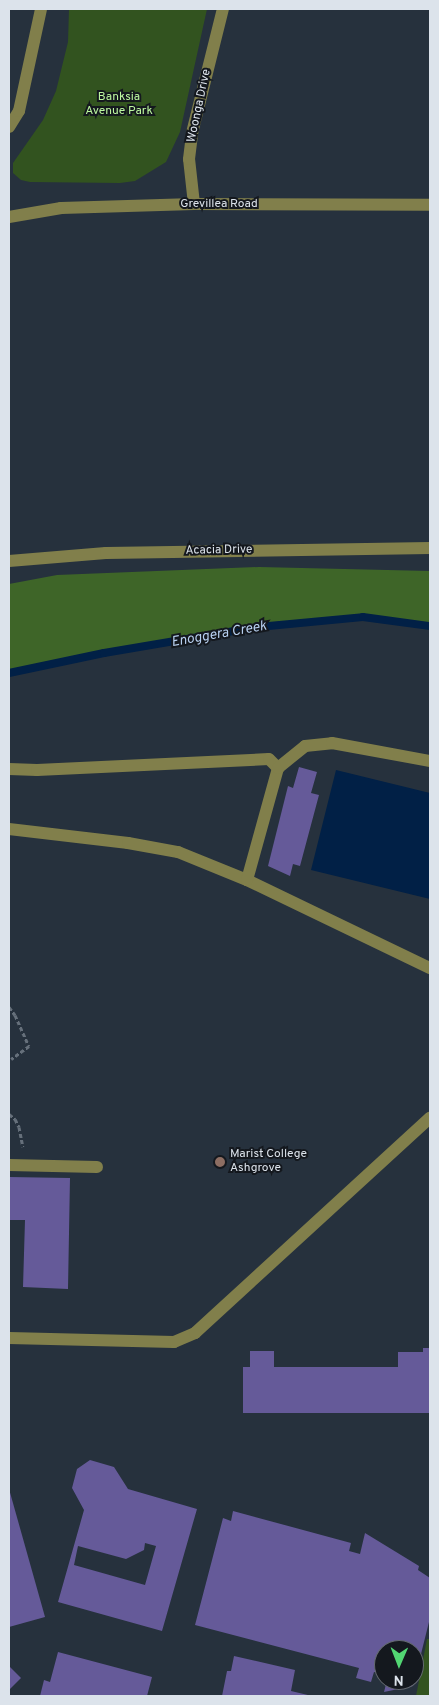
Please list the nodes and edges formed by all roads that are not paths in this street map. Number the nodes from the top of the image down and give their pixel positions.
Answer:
1 (41, 9) edge
2 (223, 9) edge
3 (9, 127) edge
4 (194, 204) junction
5 (430, 205) edge
6 (9, 217) edge
7 (430, 548) edge
8 (9, 561) edge
9 (430, 761) edge
10 (278, 768) junction
11 (9, 769) edge
12 (9, 829) edge
13 (247, 880) junction
14 (430, 968) edge
15 (430, 1118) edge
16 (9, 1165) edge
17 (97, 1167) dead end
18 (9, 1338) edge

1 - 3 street
2 - 4 street, Woonga Drive
4 - 5 street, Grevillea Road
4 - 6 street, Grevillea Road
7 - 8 street, Acacia Drive
9 - 10 street
10 - 11 street
10 - 13 street
12 - 13 street
13 - 14 street
15 - 18 street
16 - 17 street

